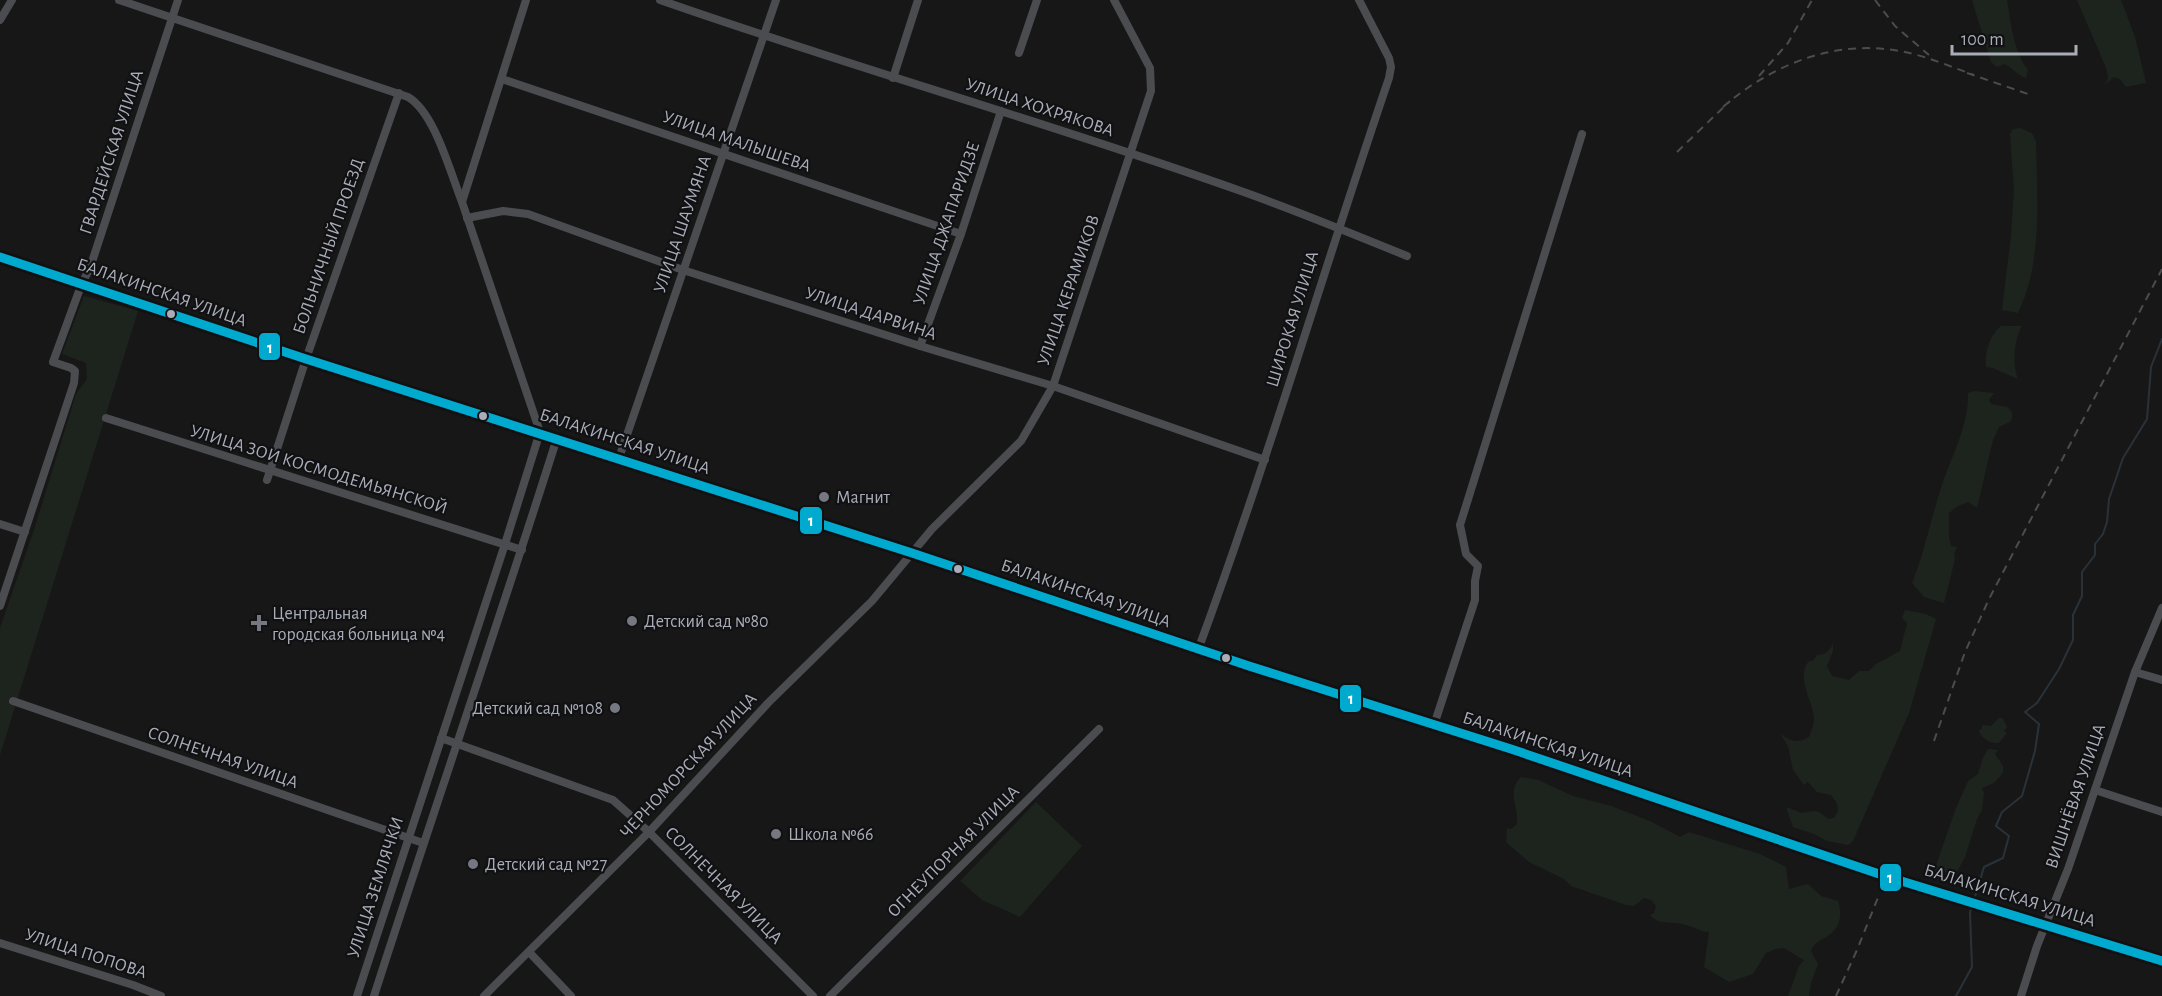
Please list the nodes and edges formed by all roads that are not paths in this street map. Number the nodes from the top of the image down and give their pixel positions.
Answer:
1 (12, 0) edge
2 (119, 0) edge
3 (178, 0) edge
4 (526, 0) edge
5 (660, 0) edge
6 (776, 0) edge
7 (918, 0) edge
8 (1037, 0) edge
9 (1114, 0) edge
10 (1359, 0) edge
11 (172, 17) junction
12 (0, 20) edge
13 (764, 36) junction
14 (1019, 53) dead end
15 (893, 78) junction
16 (502, 79) junction
17 (399, 93) junction
18 (1001, 111) junction
19 (1582, 134) dead end
20 (724, 153) junction
21 (1131, 154) junction
22 (462, 202) junction
23 (466, 218) junction
24 (1338, 228) junction
25 (961, 234) junction
26 (1407, 256) dead end
27 (0, 257) edge
28 (683, 270) junction
29 (82, 284) junction
30 (920, 346) junction
31 (306, 359) junction
32 (1053, 386) junction
33 (106, 418) dead end
34 (540, 432) junction
35 (557, 438) junction
36 (619, 458) junction
37 (1265, 460) junction
38 (268, 476) junction
39 (0, 524) edge
40 (25, 532) junction
41 (505, 544) junction
42 (522, 550) junction
43 (912, 553) junction
44 (0, 606) edge
45 (2162, 608) edge
46 (1198, 650) junction
47 (2135, 672) junction
48 (2162, 680) edge
49 (13, 701) dead end
50 (1434, 725) junction
51 (1099, 729) dead end
52 (441, 738) junction
53 (456, 743) junction
54 (2095, 790) junction
55 (2162, 812) edge
56 (649, 832) junction
57 (407, 838) junction
58 (423, 843) junction
59 (2044, 925) junction
60 (0, 943) edge
61 (529, 952) junction
62 (2162, 961) edge
63 (161, 996) edge
64 (357, 996) edge
65 (374, 996) edge
66 (484, 996) edge
67 (571, 996) edge
68 (813, 996) edge
69 (830, 996) edge
70 (2021, 996) edge

1 - 12 street
2 - 11 street
3 - 11 street, ГВАРДЕЙСКАЯ УЛИЦА
4 - 16 street
5 - 13 street, УЛИЦА ХОХРЯКОВА
6 - 13 street, УЛИЦА ШАУМЯНА
7 - 15 street
8 - 14 street
9 - 21 street, УЛИЦА КЕРАМИКОВ
10 - 24 street, ШИРОКАЯ УЛИЦА
11 - 17 street
11 - 29 street, ГВАРДЕЙСКАЯ УЛИЦА
13 - 15 street, УЛИЦА ХОХРЯКОВА
13 - 20 street, УЛИЦА ШАУМЯНА
15 - 18 street, УЛИЦА ХОХРЯКОВА
16 - 20 street, УЛИЦА МАЛЫШЕВА
16 - 22 street
17 - 22 street
17 - 31 street, БОЛЬНИЧНЫЙ ПРОЕЗД
18 - 21 street, УЛИЦА ХОХРЯКОВА
18 - 25 street, УЛИЦА ДЖАПАРИДЗЕ
19 - 50 street
20 - 25 street, УЛИЦА МАЛЫШЕВА
20 - 28 street, УЛИЦА ШАУМЯНА
21 - 24 street, УЛИЦА ХОХРЯКОВА
21 - 32 street, УЛИЦА КЕРАМИКОВ
22 - 23 street
23 - 28 street, УЛИЦА ДАРВИНА
23 - 34 street
24 - 26 street, УЛИЦА ХОХРЯКОВА
24 - 37 street, ШИРОКАЯ УЛИЦА
25 - 30 street, УЛИЦА ДЖАПАРИДЗЕ
27 - 29 main road, БАЛАКИНСКАЯ УЛИЦА
28 - 30 street, УЛИЦА ДАРВИНА
28 - 36 street, УЛИЦА ШАУМЯНА
29 - 31 main road, БАЛАКИНСКАЯ УЛИЦА
29 - 40 street, ГВАРДЕЙСКАЯ УЛИЦА
30 - 32 street, УЛИЦА ДАРВИНА
31 - 34 main road, БАЛАКИНСКАЯ УЛИЦА
31 - 38 street, БОЛЬНИЧНЫЙ ПРОЕЗД
32 - 37 street, УЛИЦА ДАРВИНА
32 - 43 street, УЛИЦА КЕРАМИКОВ
33 - 38 street, УЛИЦА ЗОИ КОСМОДЕМЬЯНСКОЙ
34 - 35 main road, БАЛАКИНСКАЯ УЛИЦА
34 - 41 street, УЛИЦА ЗЕМЛЯЧКИ
35 - 36 main road, БАЛАКИНСКАЯ УЛИЦА
35 - 42 street, УЛИЦА ЗЕМЛЯЧКИ
36 - 43 main road, БАЛАКИНСКАЯ УЛИЦА
37 - 46 street, ШИРОКАЯ УЛИЦА
38 - 41 street, УЛИЦА ЗОИ КОСМОДЕМЬЯНСКОЙ
39 - 40 street
40 - 44 street, ГВАРДЕЙСКАЯ УЛИЦА
41 - 42 street, УЛИЦА ЗОИ КОСМОДЕМЬЯНСКОЙ
41 - 52 street, УЛИЦА ЗЕМЛЯЧКИ
42 - 53 street, УЛИЦА ЗЕМЛЯЧКИ
43 - 46 main road, БАЛАКИНСКАЯ УЛИЦА
43 - 56 street, ЧЕРНОМОРСКАЯ УЛИЦА
45 - 47 street, ВИШНЁВАЯ УЛИЦА
46 - 50 main road, БАЛАКИНСКАЯ УЛИЦА
47 - 48 street
47 - 54 street, ВИШНЁВАЯ УЛИЦА
49 - 57 street, СОЛНЕЧНАЯ УЛИЦА
50 - 59 main road, БАЛАКИНСКАЯ УЛИЦА
51 - 69 street, ОГНЕУПОРНАЯ УЛИЦА
52 - 53 street, СОЛНЕЧНАЯ УЛИЦА
52 - 57 street, УЛИЦА ЗЕМЛЯЧКИ
53 - 56 street, СОЛНЕЧНАЯ УЛИЦА
53 - 58 street, УЛИЦА ЗЕМЛЯЧКИ
54 - 55 street
54 - 59 street, ВИШНЁВАЯ УЛИЦА
56 - 61 street, ЧЕРНОМОРСКАЯ УЛИЦА
56 - 68 street, СОЛНЕЧНАЯ УЛИЦА
57 - 58 street, СОЛНЕЧНАЯ УЛИЦА
57 - 64 street, УЛИЦА ЗЕМЛЯЧКИ
58 - 65 street, УЛИЦА ЗЕМЛЯЧКИ
59 - 62 main road, БАЛАКИНСКАЯ УЛИЦА
59 - 70 street, ВИШНЁВАЯ УЛИЦА
60 - 63 street, УЛИЦА ПОПОВА
61 - 66 street, ЧЕРНОМОРСКАЯ УЛИЦА
61 - 67 street

